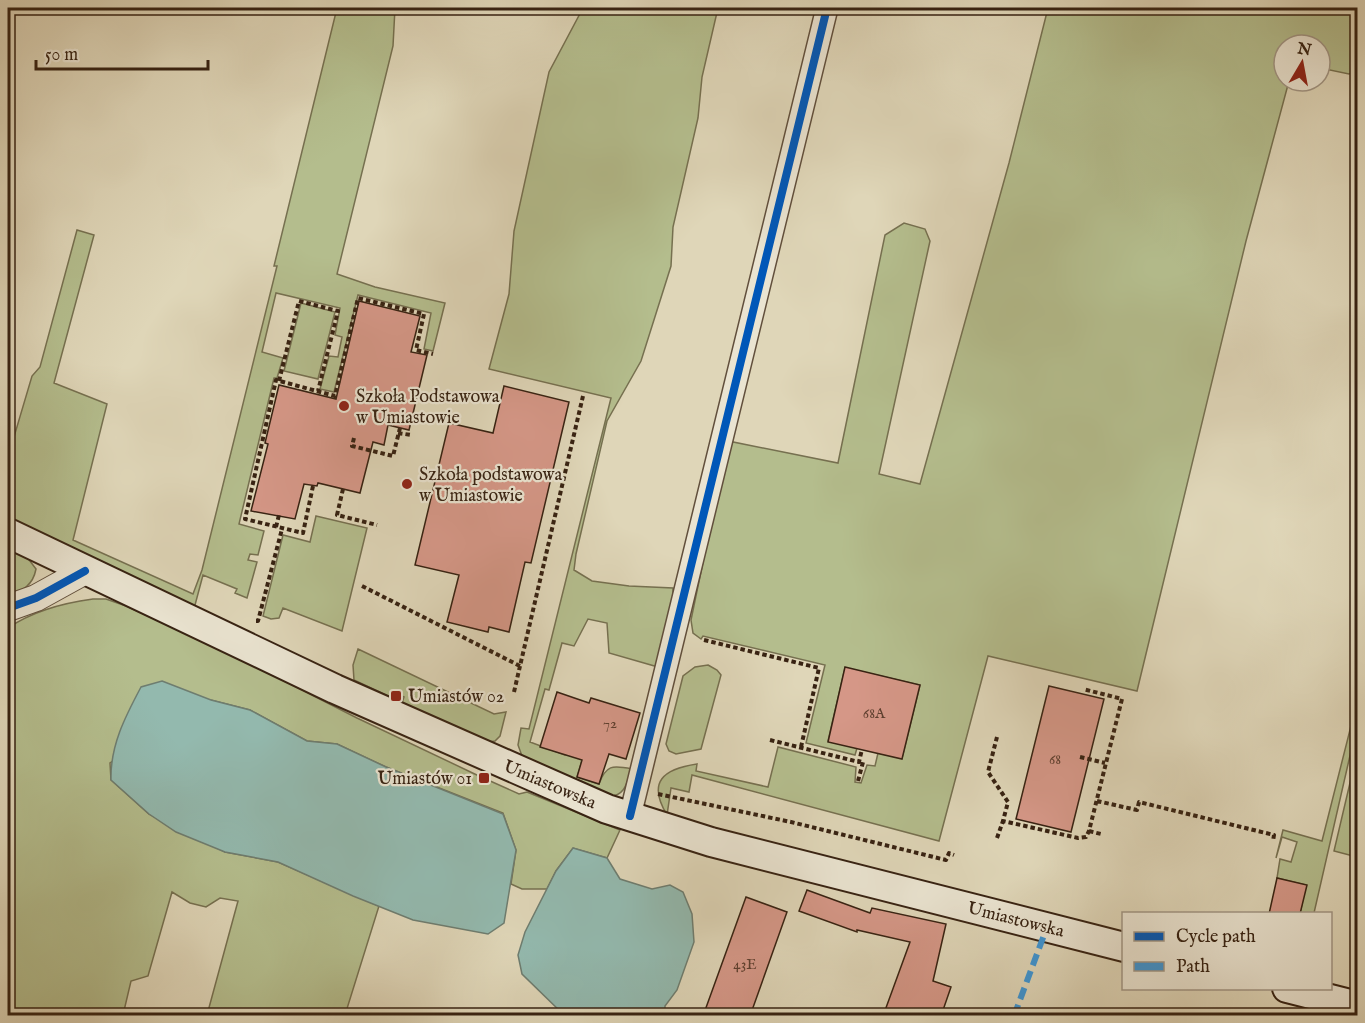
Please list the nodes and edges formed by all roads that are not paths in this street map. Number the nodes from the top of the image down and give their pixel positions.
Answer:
1 (827, 8) edge
2 (8, 533) edge
3 (85, 571) junction
4 (8, 608) edge
5 (630, 816) junction
6 (1122, 946) edge
7 (1295, 990) edge
8 (1358, 1006) edge

1 - 5 street
2 - 3 main road, Umiastowska
3 - 4 street
3 - 5 main road, Umiastowska
5 - 6 main road, Umiastowska
7 - 8 main road

